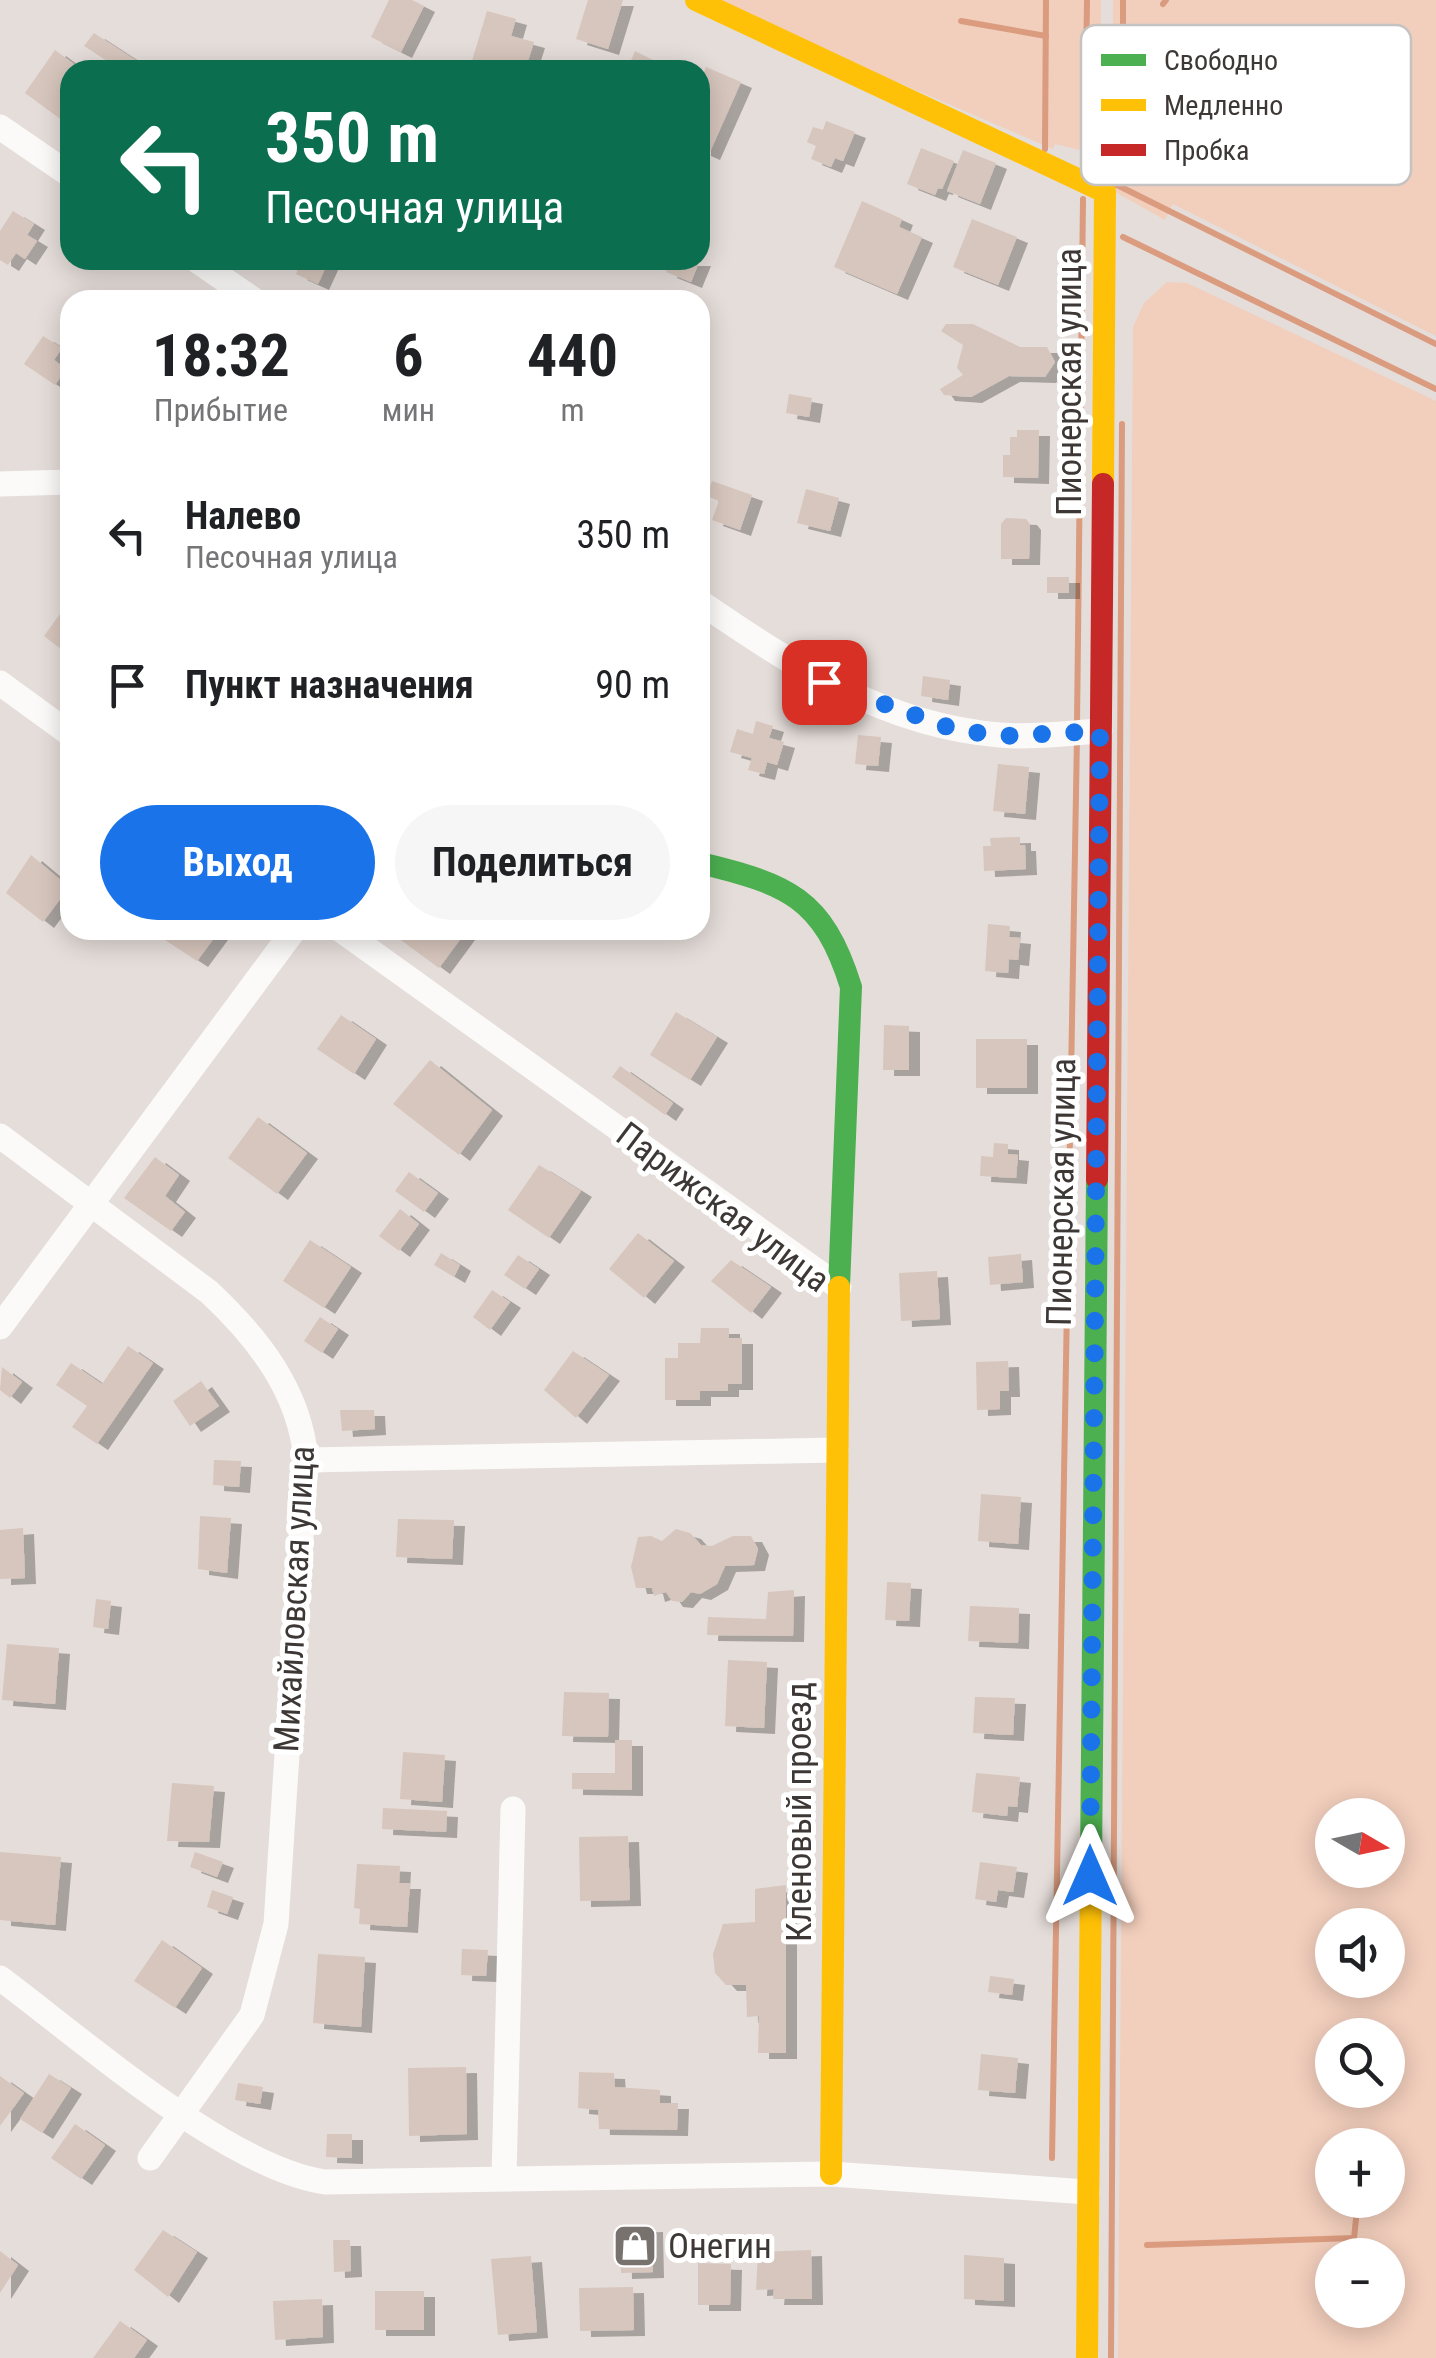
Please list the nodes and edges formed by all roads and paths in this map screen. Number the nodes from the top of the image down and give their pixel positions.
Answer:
1 (696, 0) edge
2 (0, 127) edge
3 (60, 168) edge
4 (1081, 180) edge
5 (1091, 185) edge
6 (210, 270) edge
7 (240, 290) edge
8 (60, 482) edge
9 (0, 484) edge
10 (710, 609) edge
11 (0, 683) edge
12 (60, 727) edge
13 (1100, 731) junction
14 (710, 866) edge
15 (287, 940) edge
16 (355, 940) edge
17 (0, 1136) edge
18 (94, 1204) junction
19 (839, 1288) junction
20 (0, 1327) edge
21 (836, 1450) junction
22 (306, 1460) junction
23 (513, 1808) dead end
24 (0, 1978) edge
25 (183, 2114) junction
26 (150, 2158) dead end
27 (831, 2174) junction
28 (504, 2178) junction
29 (1087, 2192) junction
30 (1087, 2358) edge

1 - 4 street, Пионерская улица
2 - 3 street
5 - 13 street, Пионерская улица
6 - 7 street
8 - 9 street
10 - 13 street
11 - 12 street
13 - 29 street, Пионерская улица
14 - 19 street
15 - 18 street
16 - 19 street, Парижская улица
17 - 18 street, Михайловская улица
18 - 20 street
18 - 22 street, Михайловская улица
19 - 21 street, Парижская улица
21 - 22 street
21 - 27 street, Кленовый проезд
22 - 25 street, Михайловская улица
23 - 28 street
24 - 25 street
25 - 26 street, Михайловская улица
25 - 28 street
27 - 28 street
27 - 29 street
29 - 30 street, Пионерская улица

